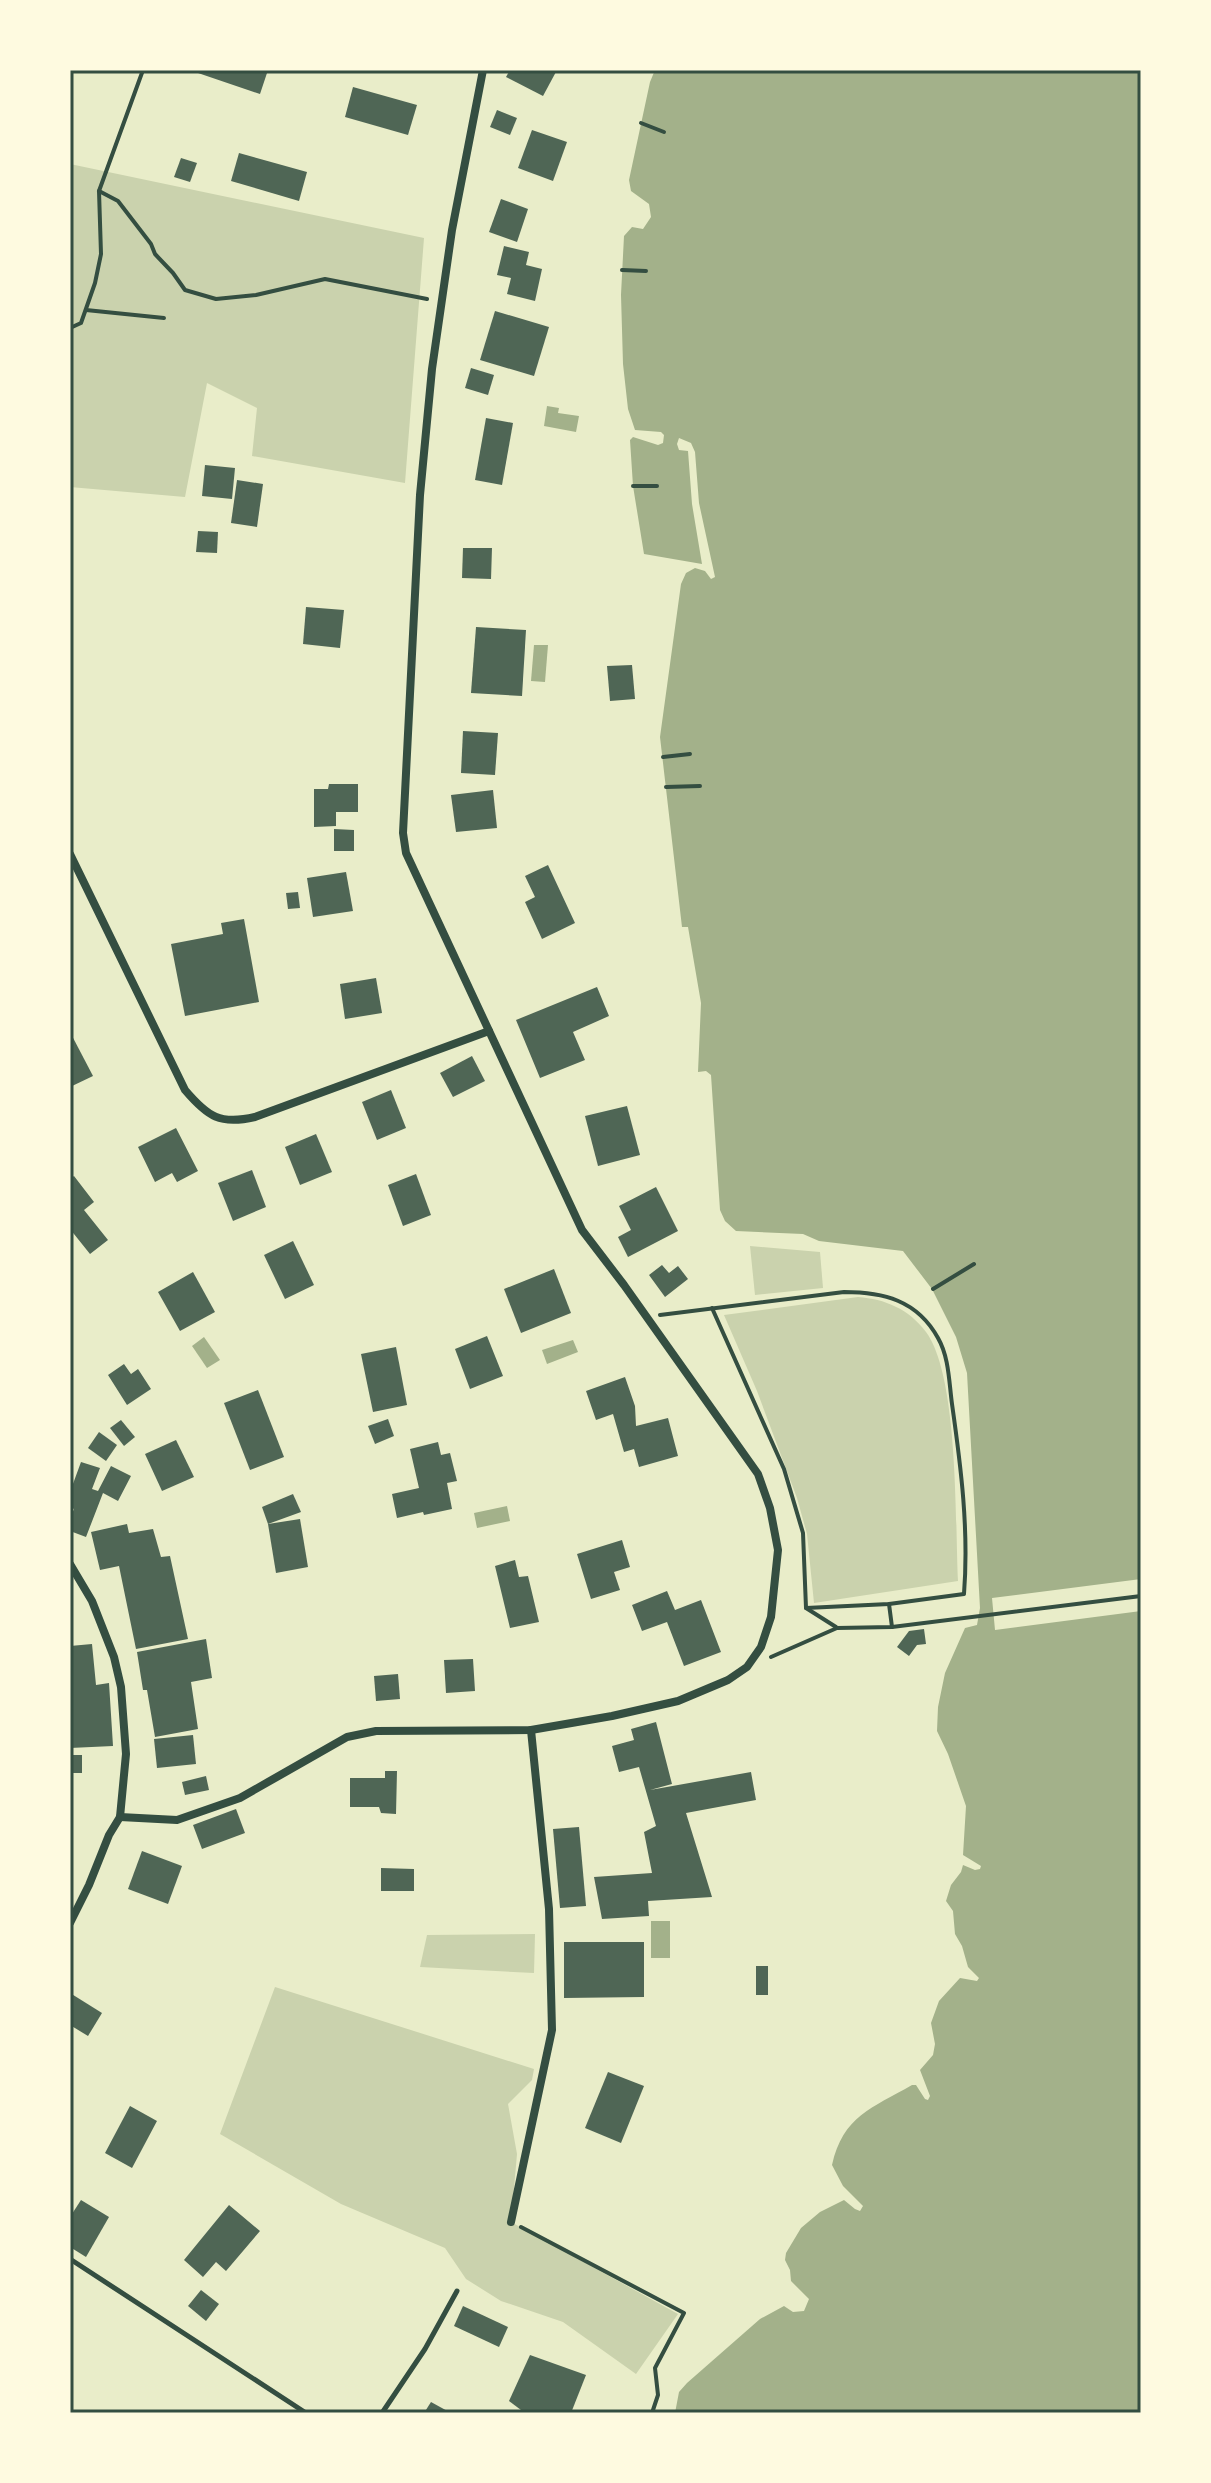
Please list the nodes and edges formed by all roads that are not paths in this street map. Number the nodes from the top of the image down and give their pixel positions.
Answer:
1 (483, 70) edge
2 (70, 854) edge
3 (489, 1031) junction
4 (70, 1564) edge
5 (531, 1730) junction
6 (120, 1817) junction
7 (70, 1923) edge
8 (511, 2222) road end
9 (70, 2259) edge
10 (457, 2291) dead end
11 (306, 2413) edge
12 (382, 2413) edge

1 - 3 street
2 - 3 street
3 - 5 street
4 - 6 street
5 - 6 street
5 - 8 street
6 - 7 street
9 - 11 lane
10 - 12 lane

